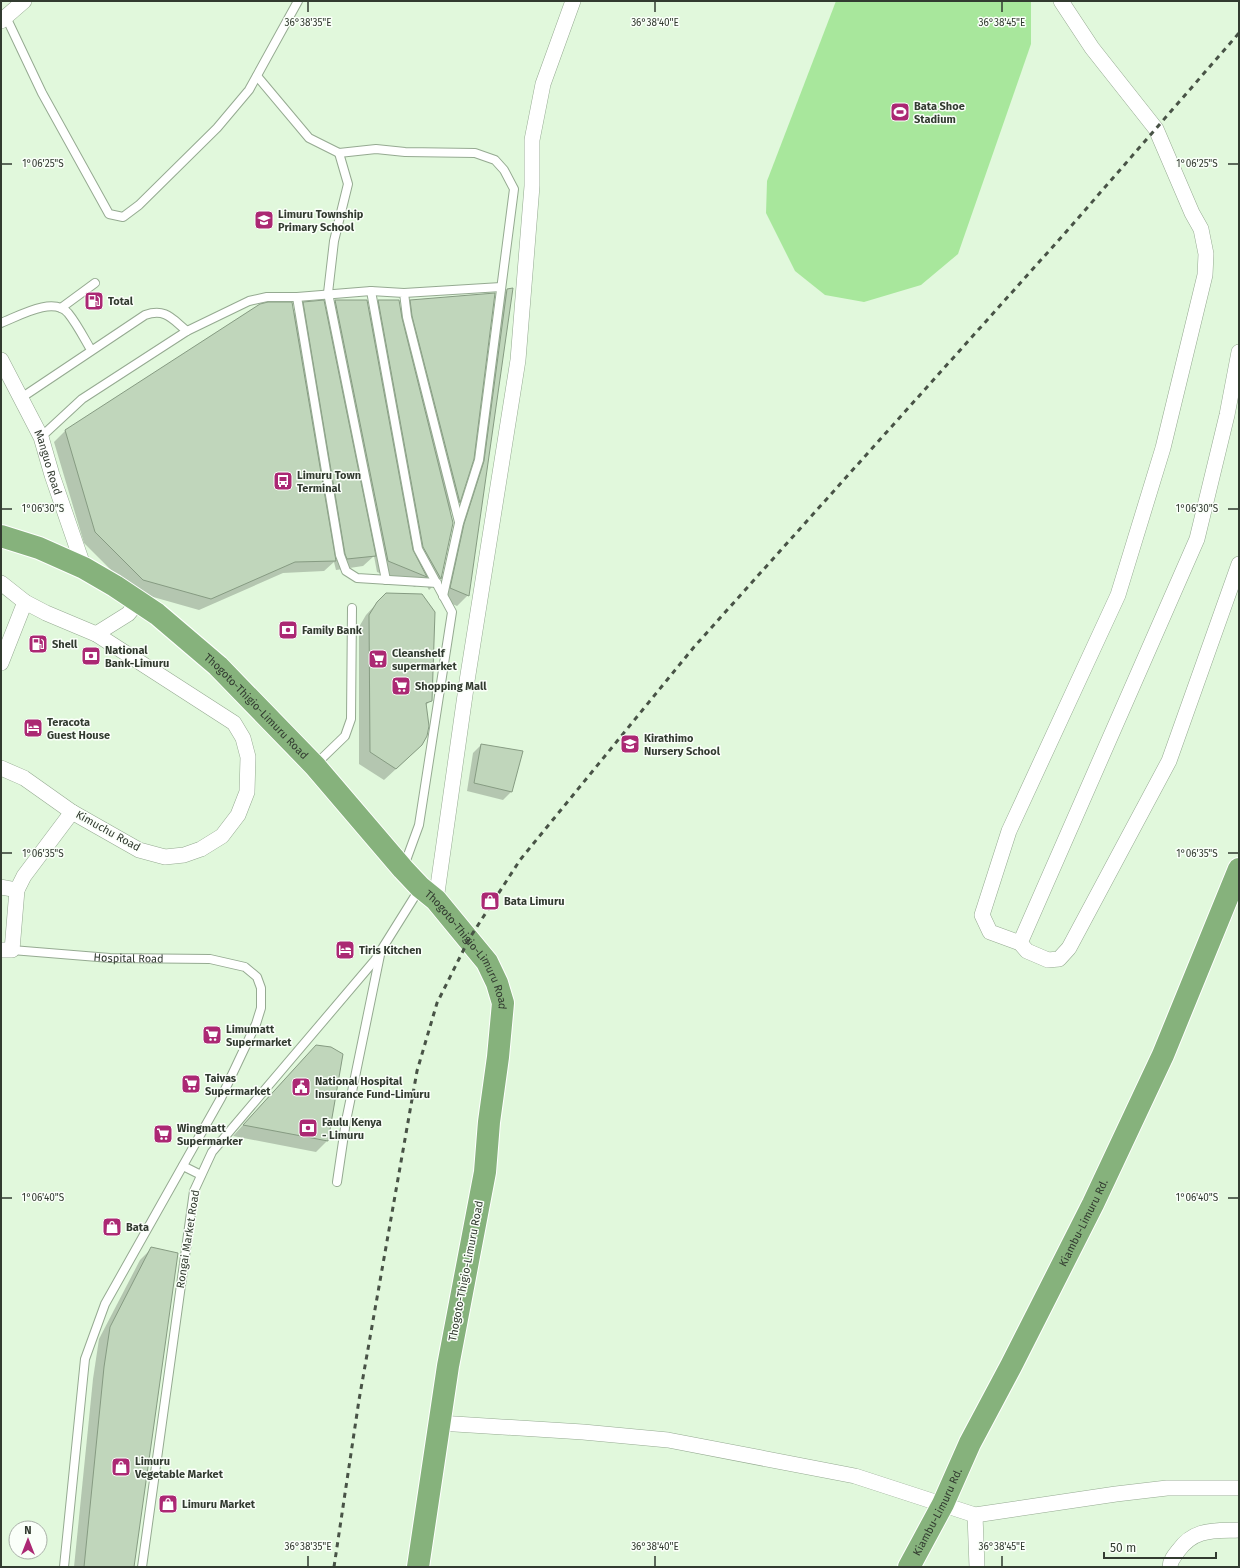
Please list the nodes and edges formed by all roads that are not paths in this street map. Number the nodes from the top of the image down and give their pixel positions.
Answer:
1 (24, 1) edge
2 (298, 1) edge
3 (573, 1) edge
4 (1061, 1) edge
5 (4, 19) edge
6 (257, 76) junction
7 (339, 153) junction
8 (95, 283) dead end
9 (501, 287) junction
10 (371, 290) junction
11 (328, 293) junction
12 (404, 293) junction
13 (296, 297) junction
14 (62, 308) junction
15 (1, 323) edge
16 (187, 332) junction
17 (92, 350) junction
18 (1239, 352) edge
19 (1, 360) edge
20 (21, 398) junction
21 (41, 437) junction
22 (459, 523) junction
23 (2, 540) edge
24 (1239, 564) edge
25 (84, 568) junction
26 (386, 580) junction
27 (1, 583) edge
28 (437, 583) junction
29 (443, 596) junction
30 (25, 602) junction
31 (139, 602) junction
32 (352, 608) dead end
33 (96, 634) junction
34 (1, 663) edge
35 (315, 766) junction
36 (1, 768) edge
37 (72, 812) junction
38 (403, 869) junction
39 (1239, 869) edge
40 (1, 887) edge
41 (17, 890) junction
42 (428, 894) junction
43 (1020, 943) junction
44 (6, 950) edge
45 (381, 950) junction
46 (183, 1166) junction
47 (201, 1174) junction
48 (337, 1182) dead end
49 (439, 1423) junction
50 (1239, 1488) edge
51 (943, 1504) junction
52 (975, 1515) junction
53 (1239, 1530) edge
54 (64, 1567) edge
55 (142, 1567) edge
56 (418, 1567) edge
57 (909, 1567) edge
58 (977, 1567) edge
59 (1170, 1567) edge

1 - 5 street
2 - 6 lane
3 - 42 street
4 - 43 street
5 - 6 lane
6 - 7 lane
7 - 9 lane
7 - 11 lane
8 - 14 lane
9 - 12 lane
9 - 22 lane
10 - 11 lane
10 - 12 lane
10 - 28 lane
11 - 13 lane
11 - 26 lane
12 - 22 lane
13 - 16 lane
13 - 26 lane
14 - 15 lane
14 - 17 lane
16 - 17 lane
16 - 21 lane
17 - 20 lane
18 - 43 street
19 - 20 street, Manguo Road
20 - 21 street, Manguo Road
21 - 25 street, Manguo Road
22 - 29 lane
23 - 25 highway, Thogoto-Thigio-Limuru Road
24 - 43 street
25 - 31 highway, Thogoto-Thigio-Limuru Road
26 - 28 lane
27 - 30 street, Kimuchu Road
28 - 29 lane
29 - 38 lane
30 - 33 street, Kimuchu Road
30 - 34 street
31 - 33 street
31 - 35 highway, Thogoto-Thigio-Limuru Road
32 - 35 lane
33 - 37 street, Kimuchu Road
35 - 38 highway, Thogoto-Thigio-Limuru Road
36 - 37 street, Kimuchu Road
37 - 41 street, Hospital Road
38 - 42 highway, Thogoto-Thigio-Limuru Road
39 - 51 highway, Kiambu-Limuru Rd.
40 - 41 street
41 - 44 street, Hospital Road
42 - 45 lane, Rongai Market Road
42 - 49 highway, Thogoto-Thigio-Limuru Road
44 - 46 lane, Hospital Road
45 - 47 lane, Rongai Market Road
45 - 48 lane
46 - 47 lane
46 - 54 lane
47 - 55 lane, Rongai Market Road
49 - 51 street
49 - 56 highway, Thogoto-Thigio-Limuru Road
50 - 52 street
51 - 52 street
51 - 57 highway, Kiambu-Limuru Rd.
52 - 58 street
53 - 59 street

